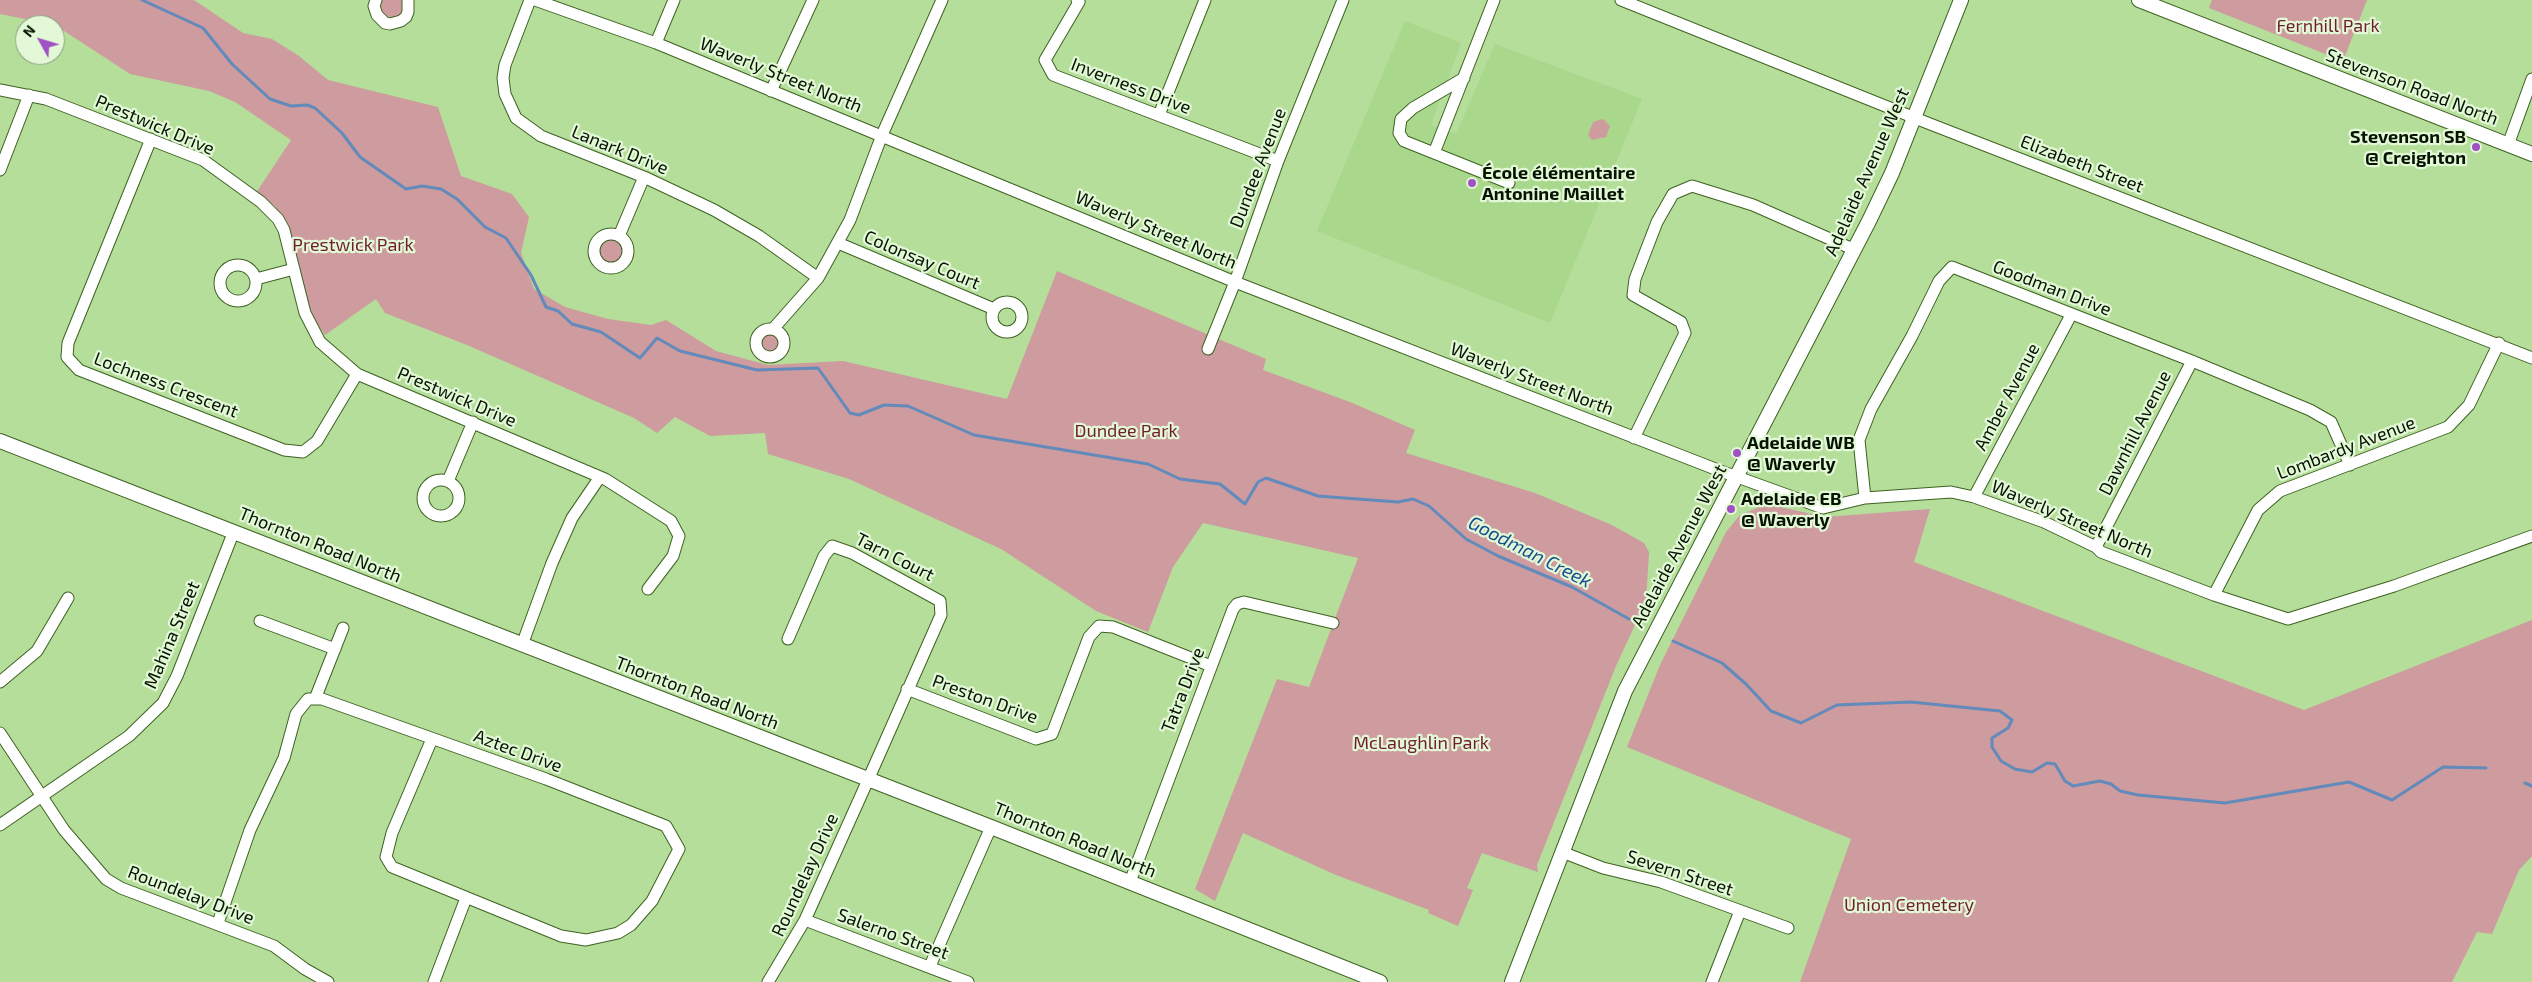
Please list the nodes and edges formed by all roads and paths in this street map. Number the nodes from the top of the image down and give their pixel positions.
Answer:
1 (376, 0) edge
2 (408, 0) edge
3 (530, 0) edge
4 (535, 0) edge
5 (674, 0) edge
6 (813, 0) edge
7 (942, 0) edge
8 (1077, 0) edge
9 (1205, 0) edge
10 (1343, 0) edge
11 (1494, 0) edge
12 (1621, 0) edge
13 (1961, 0) edge
14 (2139, 0) edge
15 (656, 43) junction
16 (1464, 78) junction
17 (2532, 79) edge
18 (0, 90) edge
19 (771, 91) junction
20 (29, 95) junction
21 (1159, 116) junction
22 (1914, 118) junction
23 (882, 135) junction
24 (151, 139) junction
25 (2508, 145) junction
26 (1434, 153) junction
27 (2532, 154) edge
28 (1278, 161) junction
29 (0, 170) edge
30 (644, 177) junction
31 (1509, 183) dead end
32 (619, 236) dead end
33 (838, 243) junction
34 (1855, 250) junction
35 (294, 270) junction
36 (818, 278) junction
37 (256, 279) dead end
38 (1235, 282) junction
39 (994, 309) dead end
40 (2071, 315) junction
41 (773, 329) dead end
42 (2499, 343) junction
43 (1208, 348) dead end
44 (2532, 358) edge
45 (2192, 361) junction
46 (357, 374) junction
47 (473, 422) junction
48 (1634, 438) junction
49 (0, 441) edge
50 (2350, 465) junction
51 (600, 477) junction
52 (1736, 477) junction
53 (448, 481) dead end
54 (1974, 497) junction
55 (1865, 498) junction
56 (234, 531) junction
57 (2532, 536) edge
58 (2096, 547) junction
59 (648, 589) dead end
60 (2214, 595) junction
61 (68, 598) dead end
62 (260, 621) dead end
63 (1332, 623) dead end
64 (343, 628) dead end
65 (788, 639) dead end
66 (522, 645) junction
67 (334, 649) junction
68 (1211, 666) junction
69 (0, 682) edge
70 (907, 689) junction
71 (315, 699) junction
72 (0, 733) edge
73 (432, 739) junction
74 (868, 780) junction
75 (42, 794) junction
76 (0, 824) edge
77 (991, 828) junction
78 (1562, 852) junction
79 (1130, 882) junction
80 (466, 898) junction
81 (1740, 911) junction
82 (805, 920) junction
83 (218, 923) junction
84 (1788, 928) dead end
85 (930, 966) junction
86 (328, 982) edge
87 (434, 982) edge
88 (768, 982) edge
89 (968, 982) edge
90 (1380, 982) edge
91 (1512, 982) edge
92 (1712, 982) edge

1 - 2 street
3 - 30 street, Lanark Drive
4 - 15 street, Waverly Street North
5 - 15 street
6 - 19 street
7 - 23 street
8 - 21 street, Inverness Drive
9 - 21 street
10 - 28 street, Dundee Avenue
11 - 16 street
12 - 22 street, Elizabeth Street
13 - 22 main road, Adelaide Avenue West
14 - 25 main road, Stevenson Road North
15 - 19 street, Waverly Street North
16 - 26 street
16 - 26 street
17 - 25 street
18 - 20 street, Prestwick Drive
19 - 23 street, Waverly Street North
20 - 24 street, Prestwick Drive
20 - 29 street
21 - 28 street, Inverness Drive
22 - 34 main road, Adelaide Avenue West
22 - 42 street, Elizabeth Street
23 - 33 street
23 - 38 street, Waverly Street North
24 - 35 street, Prestwick Drive
24 - 46 street, Lochness Crescent
25 - 27 main road, Stevenson Road North
26 - 31 street
28 - 38 street, Dundee Avenue
30 - 32 street
30 - 36 street, Lanark Drive
33 - 36 street
33 - 39 street, Colonsay Court
34 - 48 street
34 - 52 main road, Adelaide Avenue West
35 - 37 street
35 - 46 street, Prestwick Drive
36 - 41 street
38 - 43 street, Dundee Avenue
38 - 48 street, Waverly Street North
40 - 45 street, Goodman Drive
40 - 54 street, Amber Avenue
40 - 55 street, Goodman Drive
42 - 44 street, Elizabeth Street
42 - 50 street, Lombardy Avenue
45 - 50 street, Goodman Drive
45 - 58 street, Dawnhill Avenue
46 - 47 street, Prestwick Drive
47 - 51 street, Prestwick Drive
47 - 53 street
48 - 52 street, Waverly Street North
49 - 56 main road, Thornton Road North
50 - 60 street, Lombardy Avenue
51 - 59 street, Prestwick Drive
51 - 66 street
52 - 55 street, Waverly Street North
52 - 78 main road, Adelaide Avenue West
54 - 55 street, Waverly Street North
54 - 58 street, Waverly Street North
56 - 66 main road, Thornton Road North
56 - 75 street, Mahina Street
57 - 60 street, Waverly Street North
58 - 60 street, Waverly Street North
61 - 69 street
62 - 67 street
63 - 68 street, Tatra Drive
64 - 67 street
65 - 70 street, Tarn Court
66 - 74 main road, Thornton Road North
67 - 71 street
68 - 70 street, Preston Drive
68 - 79 street, Tatra Drive
70 - 74 street, Tarn Court
71 - 73 street, Aztec Drive
71 - 83 street
72 - 75 street, Roundelay Drive
73 - 80 street
73 - 80 street, Aztec Drive
74 - 77 main road, Thornton Road North
74 - 82 street, Roundelay Drive
75 - 76 street, Mahina Street
75 - 83 street, Roundelay Drive
77 - 79 main road, Thornton Road North
77 - 85 street
78 - 81 street, Severn Street
78 - 91 main road, Adelaide Avenue West
79 - 90 main road, Thornton Road North
80 - 87 street
81 - 84 street, Severn Street
81 - 92 street
82 - 85 street, Salerno Street
82 - 88 street, Roundelay Drive
83 - 86 street, Roundelay Drive
85 - 89 street, Salerno Street

